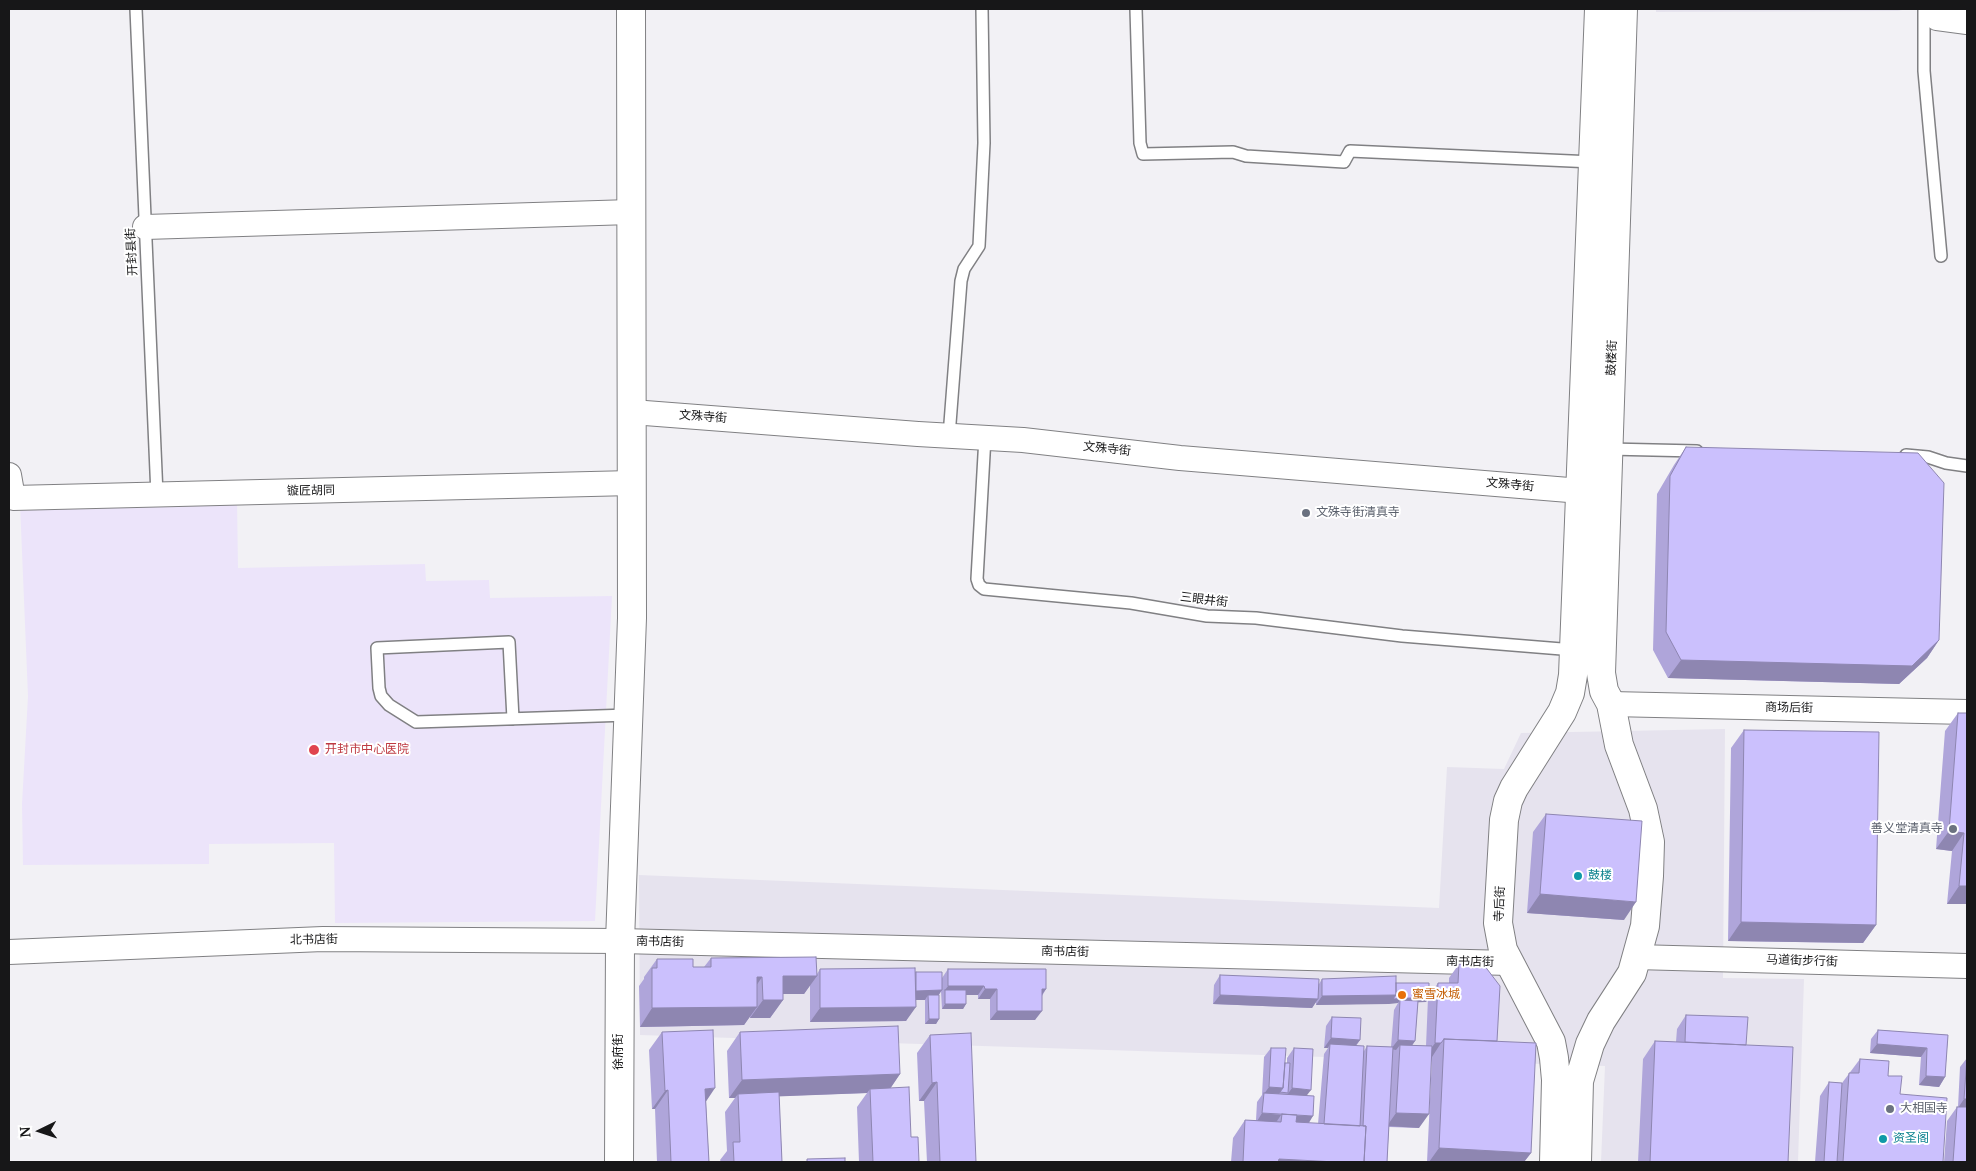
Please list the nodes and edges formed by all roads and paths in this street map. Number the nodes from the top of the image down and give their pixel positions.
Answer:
1 (136, 9) edge
2 (631, 9) edge
3 (982, 9) edge
4 (1136, 9) edge
5 (1599, 9) edge
6 (1623, 9) edge
7 (1924, 9) edge
8 (1931, 9) edge
9 (1967, 22) edge
10 (1593, 162) junction
11 (630, 212) junction
12 (145, 227) junction
13 (1941, 256) dead end
14 (632, 412) junction
15 (949, 436) junction
16 (985, 438) junction
17 (1609, 449) junction
18 (1708, 451) edge
19 (1898, 455) edge
20 (1967, 466) edge
21 (9, 475) edge
22 (632, 483) junction
23 (1581, 491) junction
24 (157, 494) junction
25 (1575, 650) junction
26 (1611, 704) junction
27 (1967, 712) edge
28 (628, 715) junction
29 (513, 719) junction
30 (620, 941) junction
31 (9, 952) edge
32 (1636, 957) junction
33 (1510, 963) junction
34 (1967, 966) edge
35 (619, 1162) edge
36 (1554, 1162) edge
37 (1577, 1162) edge

1 - 12 lane, 开封县街
2 - 11 street, 徐府街
3 - 15 lane
4 - 10 lane
5 - 10 street
6 - 17 street, 鼓楼街
7 - 13 lane
8 - 9 street
10 - 23 street
11 - 12 street
11 - 14 street, 徐府街
12 - 24 lane, 开封县街
14 - 15 street, 文殊寺街
14 - 22 street, 徐府街
15 - 16 street, 文殊寺街
16 - 23 street, 文殊寺街
16 - 25 lane, 三眼井街
17 - 18 lane
17 - 26 street, 鼓楼街
19 - 20 lane
21 - 24 street, 镟匠胡同
22 - 24 street, 镟匠胡同
22 - 28 street, 徐府街
23 - 25 street
25 - 33 street, 寺后街
26 - 27 street, 商场后街
26 - 32 street
28 - 29 lane
28 - 30 street, 徐府街
29 - 29 lane
30 - 31 street, 北书店街
30 - 33 street, 南书店街
30 - 35 street, 徐府街
32 - 34 street, 马道街步行街
32 - 37 street
33 - 36 street, 寺后街

